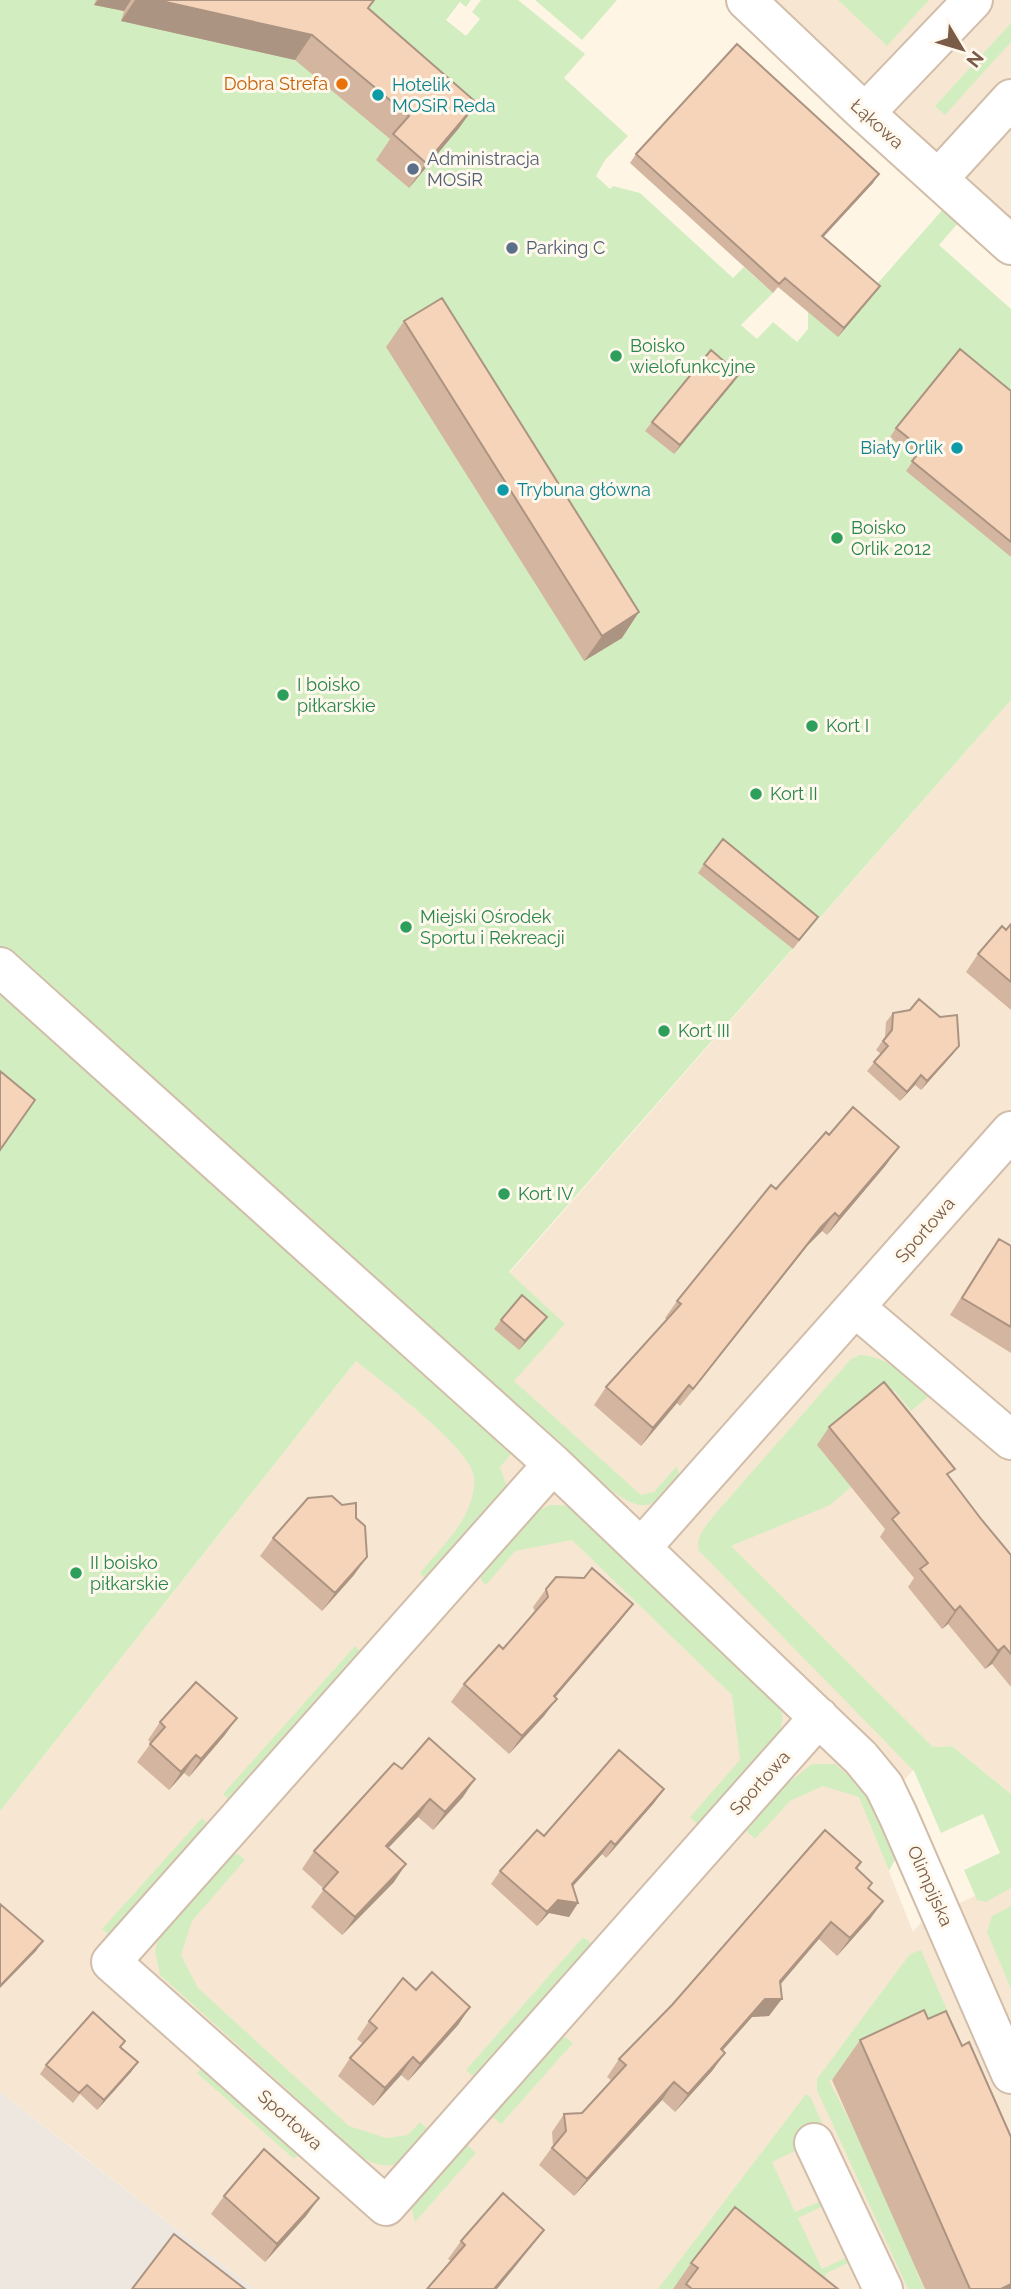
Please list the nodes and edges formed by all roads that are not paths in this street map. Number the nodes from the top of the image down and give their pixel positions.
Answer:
1 (746, 0) edge
2 (973, 0) edge
3 (1011, 99) edge
4 (865, 113) junction
5 (938, 179) junction
6 (1011, 245) edge
7 (0, 967) edge
8 (1011, 1131) edge
9 (856, 1308) junction
10 (1011, 1440) edge
11 (553, 1464) junction
12 (641, 1548) junction
13 (819, 1717) junction
14 (1011, 2074) edge
15 (814, 2143) dead end
16 (883, 2289) edge

1 - 4 street, Łąkowa
2 - 4 street
3 - 5 street
4 - 5 street, Łąkowa
5 - 6 street, Łąkowa
7 - 11 street
8 - 9 street, Sportowa
9 - 10 street
9 - 12 street, Sportowa
11 - 12 street
11 - 13 street, Sportowa
12 - 13 street
13 - 14 street, Olimpijska
15 - 16 street

